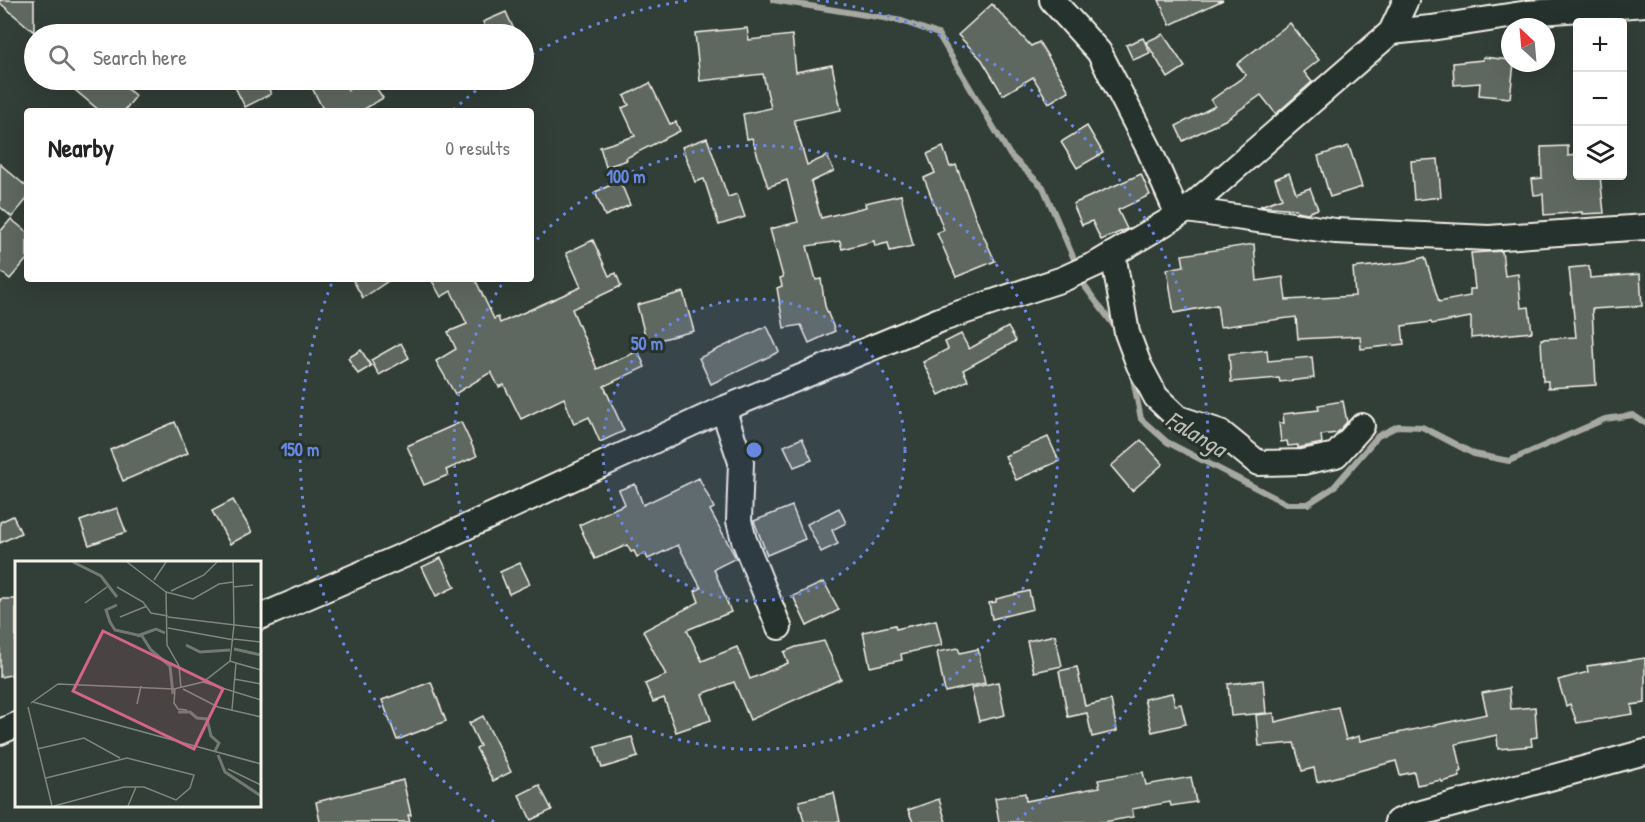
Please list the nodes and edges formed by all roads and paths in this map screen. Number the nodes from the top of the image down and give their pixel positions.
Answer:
1 (1052, 0) edge
2 (1406, 0) edge
3 (1645, 4) edge
4 (1390, 32) junction
5 (1183, 212) junction
6 (1645, 227) edge
7 (1106, 258) junction
8 (723, 409) junction
9 (1362, 426) dead end
10 (261, 617) edge
11 (779, 627) dead end
12 (15, 725) edge
13 (0, 732) edge
14 (1645, 752) edge
15 (1397, 822) edge

1 - 5 street
2 - 4 street
3 - 4 street
4 - 5 street
5 - 6 street
5 - 7 street
7 - 8 street
7 - 9 street
8 - 10 street
8 - 11 street
12 - 13 street
14 - 15 street

